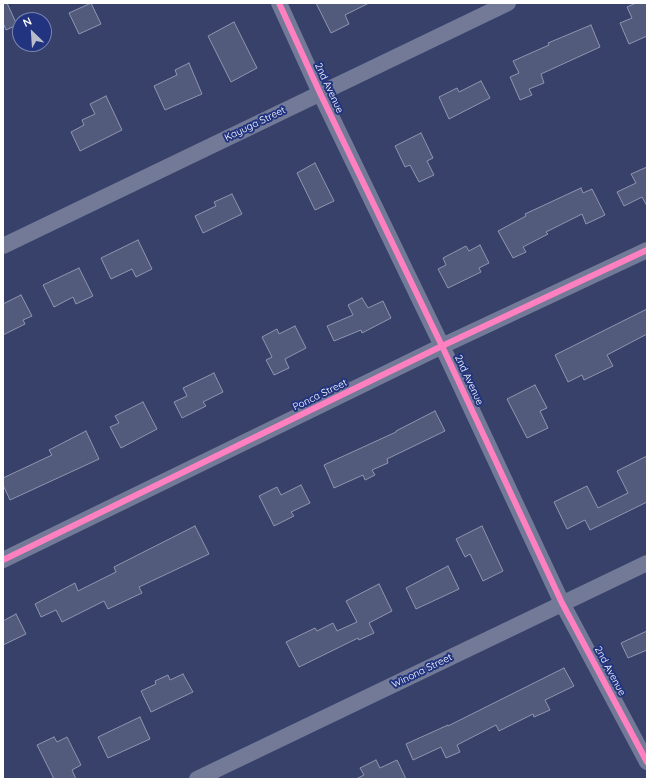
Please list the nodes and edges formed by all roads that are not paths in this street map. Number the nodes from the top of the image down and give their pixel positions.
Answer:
1 (279, 3) edge
2 (508, 3) edge
3 (320, 93) junction
4 (3, 246) edge
5 (647, 250) edge
6 (442, 346) junction
7 (3, 560) edge
8 (647, 563) edge
9 (562, 603) junction
10 (647, 762) edge
11 (197, 779) edge

1 - 3 street, 2nd Avenue
2 - 3 street, Kayuga Street
3 - 4 street, Kayuga Street
3 - 6 street, 2nd Avenue
5 - 6 street, Ponca Street
6 - 7 street, Ponca Street
6 - 9 street, 2nd Avenue
8 - 9 street, Winona Street
9 - 10 street, 2nd Avenue
9 - 11 street, Winona Street

